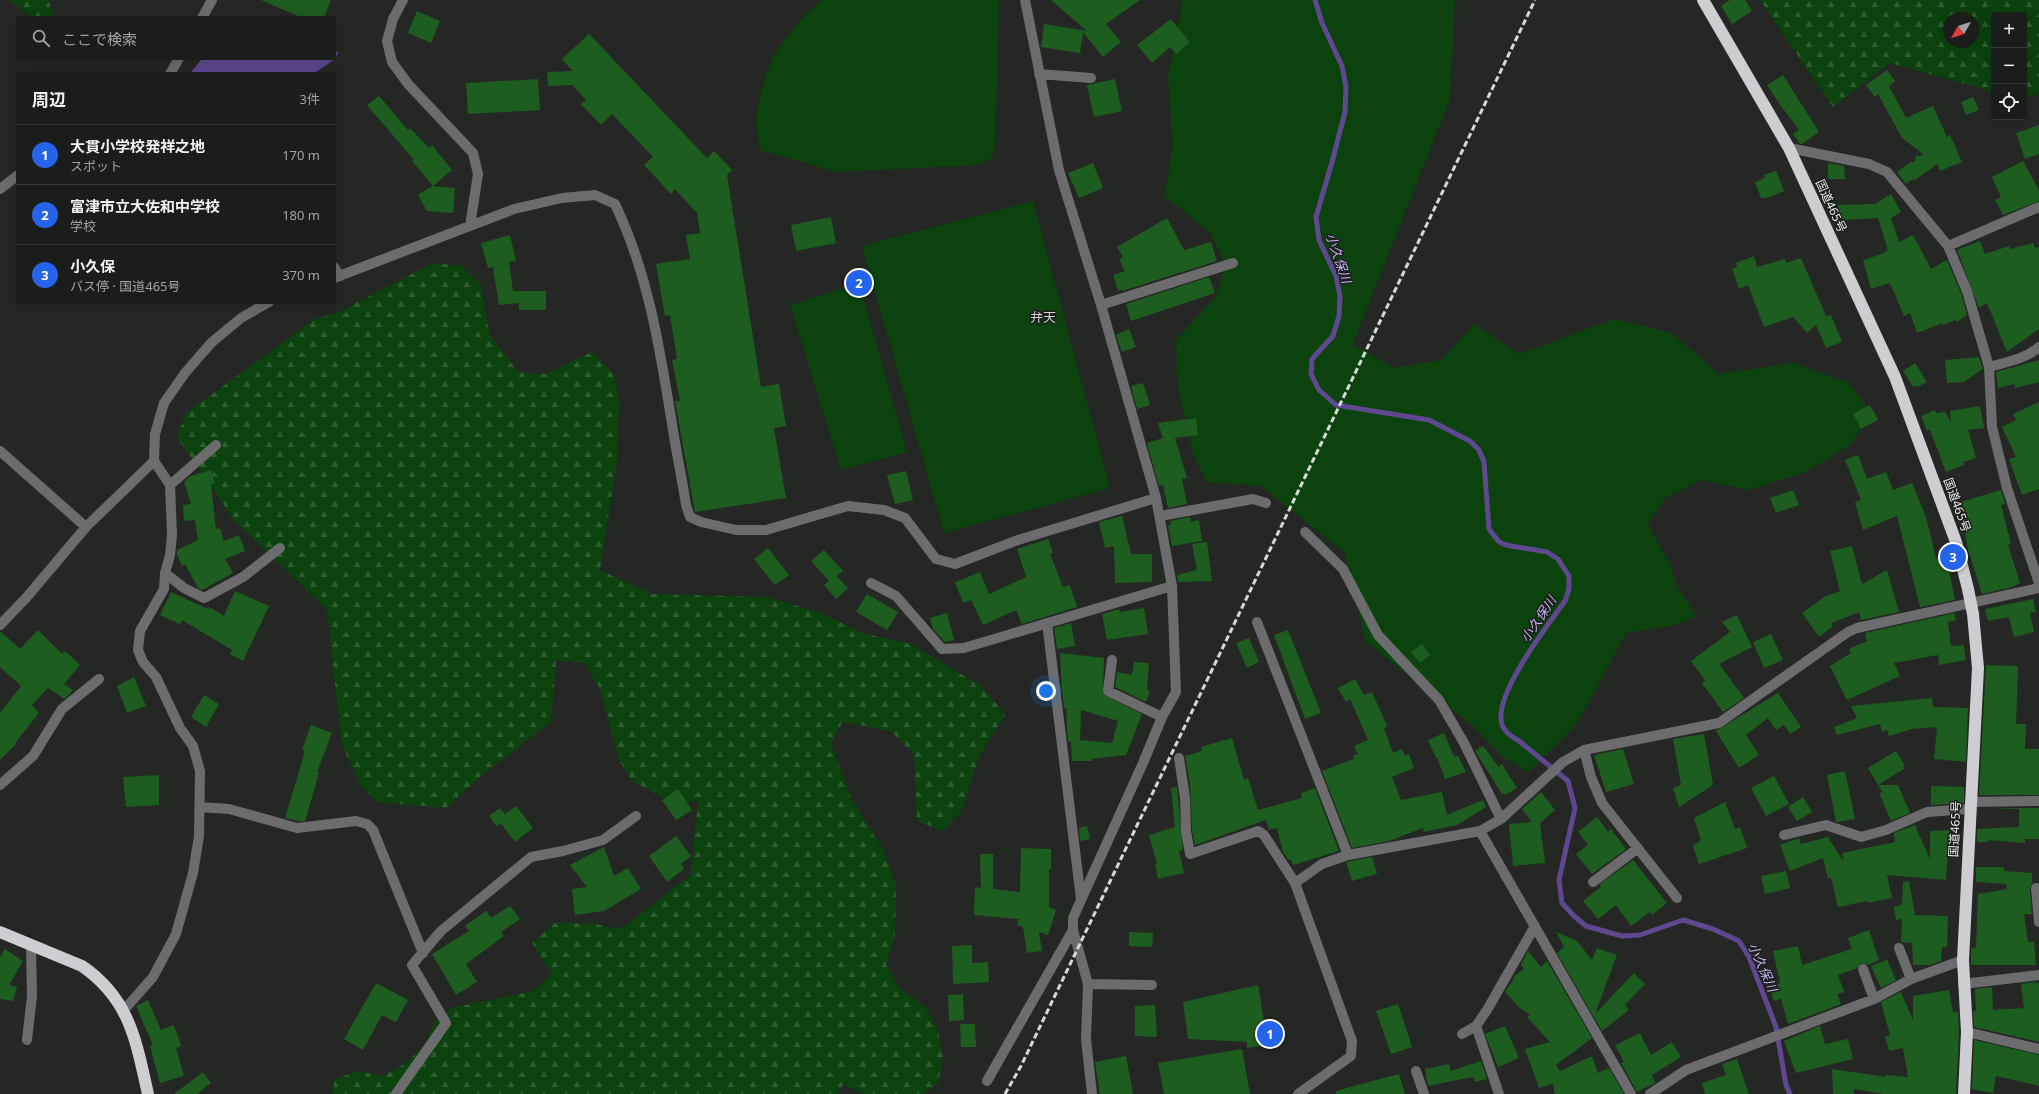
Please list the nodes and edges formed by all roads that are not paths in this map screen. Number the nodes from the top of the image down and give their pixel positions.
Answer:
1 (212, 0) edge
2 (403, 0) edge
3 (1025, 0) edge
4 (1703, 0) edge
5 (203, 16) edge
6 (178, 60) edge
7 (171, 72) edge
8 (1039, 74) junction
9 (1090, 78) dead end
10 (1788, 148) junction
11 (16, 177) edge
12 (0, 189) edge
13 (2039, 208) edge
14 (470, 226) junction
15 (1948, 246) junction
16 (1233, 263) dead end
17 (337, 277) edge
18 (266, 304) edge
19 (1101, 305) junction
20 (2039, 347) edge
21 (1990, 367) junction
22 (216, 445) dead end
23 (0, 451) edge
24 (154, 461) junction
25 (170, 485) junction
26 (1156, 498) junction
27 (1266, 503) dead end
28 (1160, 516) junction
29 (86, 527) junction
30 (1305, 532) dead end
31 (280, 548) dead end
32 (165, 573) junction
33 (871, 583) dead end
34 (2039, 583) edge
35 (1172, 586) junction
36 (2039, 588) edge
37 (1970, 602) junction
38 (1257, 622) dead end
39 (1047, 623) junction
40 (0, 625) edge
41 (1112, 660) dead end
42 (99, 679) dead end
43 (1162, 717) junction
44 (1584, 750) junction
45 (1179, 758) dead end
46 (0, 785) edge
47 (2039, 801) edge
48 (1970, 806) junction
49 (200, 807) junction
50 (636, 816) dead end
51 (1501, 819) junction
52 (1480, 830) junction
53 (1784, 835) dead end
54 (1638, 848) junction
55 (1348, 855) junction
56 (1593, 882) dead end
57 (1295, 883) junction
58 (2036, 888) dead end
59 (1677, 898) dead end
60 (1081, 900) junction
61 (2039, 922) edge
62 (1534, 926) junction
63 (1073, 930) junction
64 (0, 932) edge
65 (31, 944) junction
66 (1899, 948) dead end
67 (423, 953) junction
68 (1963, 960) junction
69 (1863, 969) dead end
70 (2039, 975) edge
71 (1912, 979) junction
72 (1088, 984) junction
73 (1963, 984) junction
74 (1152, 985) dead end
75 (1874, 999) junction
76 (124, 1010) junction
77 (1476, 1026) junction
78 (1967, 1032) junction
79 (1462, 1034) dead end
80 (27, 1040) dead end
81 (2039, 1049) edge
82 (1416, 1071) dead end
83 (987, 1081) dead end
84 (148, 1094) edge
85 (396, 1094) edge
86 (1092, 1094) edge
87 (1298, 1094) edge
88 (1424, 1094) edge
89 (1499, 1094) edge
90 (1631, 1094) edge
91 (1650, 1094) edge
92 (1964, 1094) edge

1 - 5 street
2 - 14 street
3 - 8 street
4 - 10 highway, 国道465号
6 - 7 street
8 - 9 street
8 - 19 street
10 - 15 street
10 - 37 highway, 国道465号
11 - 12 street
13 - 15 street
14 - 17 street
14 - 26 street
15 - 21 street
16 - 19 street
18 - 24 street
19 - 26 street
20 - 21 street
21 - 34 street
22 - 25 street
23 - 29 street
24 - 25 street
24 - 29 street
25 - 32 street
26 - 28 street
27 - 28 street
28 - 35 street
29 - 40 street
30 - 51 street
31 - 32 street
32 - 49 street
33 - 39 street
35 - 39 street
35 - 43 street
36 - 37 street
37 - 44 street
37 - 48 highway, 国道465号
38 - 55 street
39 - 60 street
41 - 43 street
42 - 46 street
43 - 60 street
44 - 51 street
44 - 54 street
45 - 57 street
47 - 48 street
48 - 53 street
48 - 68 highway, 国道465号
49 - 67 street
49 - 76 street
50 - 67 street
51 - 52 street
52 - 55 street
52 - 62 street
54 - 56 street
54 - 59 street
55 - 57 street
57 - 87 street
58 - 61 street
60 - 63 street
62 - 77 street
62 - 90 street
63 - 72 street
63 - 83 street
64 - 65 highway
65 - 76 highway
65 - 80 street
66 - 71 street
67 - 85 street
68 - 71 street
68 - 73 highway, 国道465号
69 - 75 street
70 - 73 street
71 - 75 street
72 - 74 street
72 - 86 street
73 - 78 highway, 国道465号
75 - 91 street
76 - 84 highway
77 - 79 street
77 - 89 street
78 - 81 street
78 - 92 highway, 国道465号
82 - 88 street

